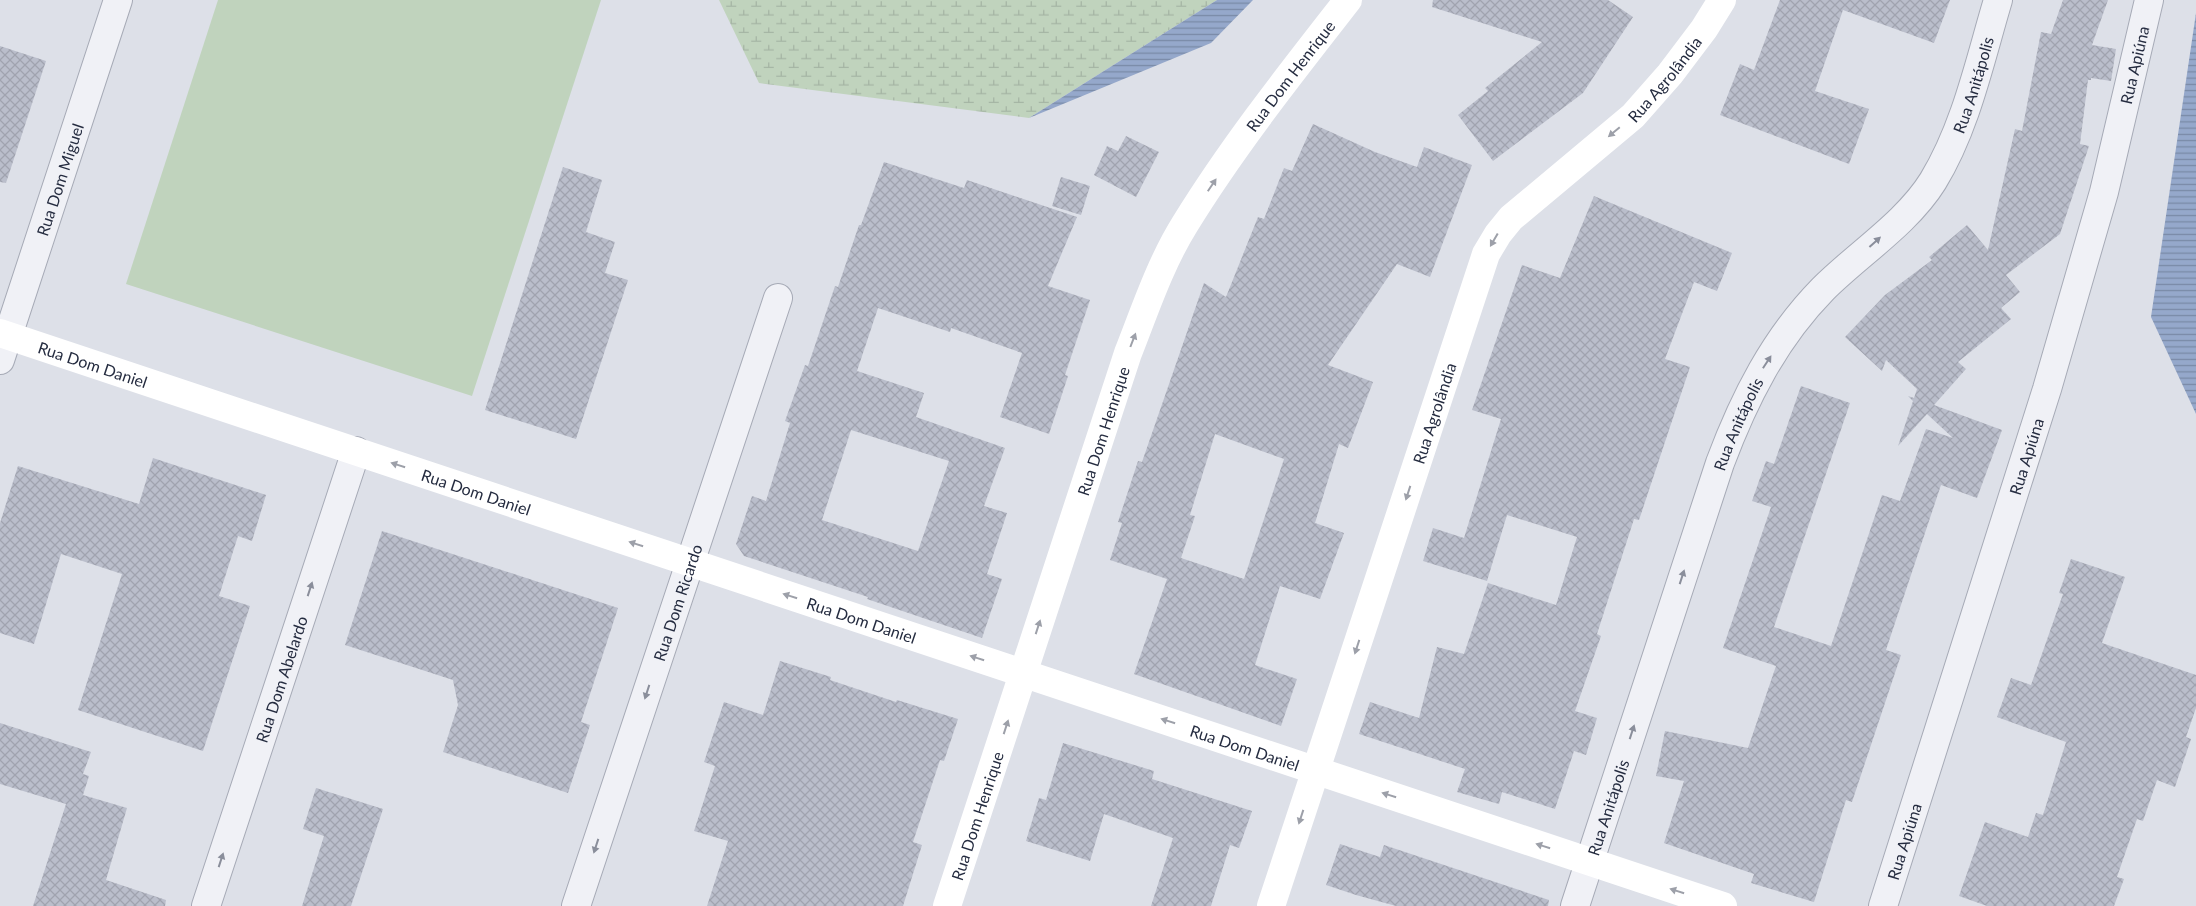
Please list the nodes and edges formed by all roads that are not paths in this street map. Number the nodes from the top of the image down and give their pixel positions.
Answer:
1 (118, 0) edge
2 (1348, 0) edge
3 (1722, 0) edge
4 (1998, 0) edge
5 (2149, 0) edge
6 (778, 298) dead end
7 (3, 343) edge
8 (356, 451) junction
9 (690, 562) junction
10 (1024, 673) junction
11 (1316, 770) junction
12 (1590, 861) junction
13 (206, 906) edge
14 (576, 906) edge
15 (947, 906) edge
16 (1271, 906) edge
17 (1575, 906) edge
18 (1723, 906) edge
19 (1883, 906) edge

1 - 7 street, Rua Dom Miguel
10 -> 2 street, Rua Dom Henrique
3 -> 11 street, Rua Agrolândia
12 -> 4 street, Rua Anitápolis
5 - 19 street, Rua Apiúna
6 - 9 street, Rua Dom Ricardo
7 - 8 street, Rua Dom Daniel
9 -> 8 street, Rua Dom Daniel
13 -> 8 street, Rua Dom Abelardo
10 -> 9 street, Rua Dom Daniel
9 -> 14 street, Rua Dom Ricardo
11 -> 10 street, Rua Dom Daniel
15 -> 10 street, Rua Dom Henrique
12 -> 11 street, Rua Dom Daniel
11 -> 16 street, Rua Agrolândia
12 - 17 street, Rua Anitápolis
18 -> 12 street, Rua Dom Daniel

